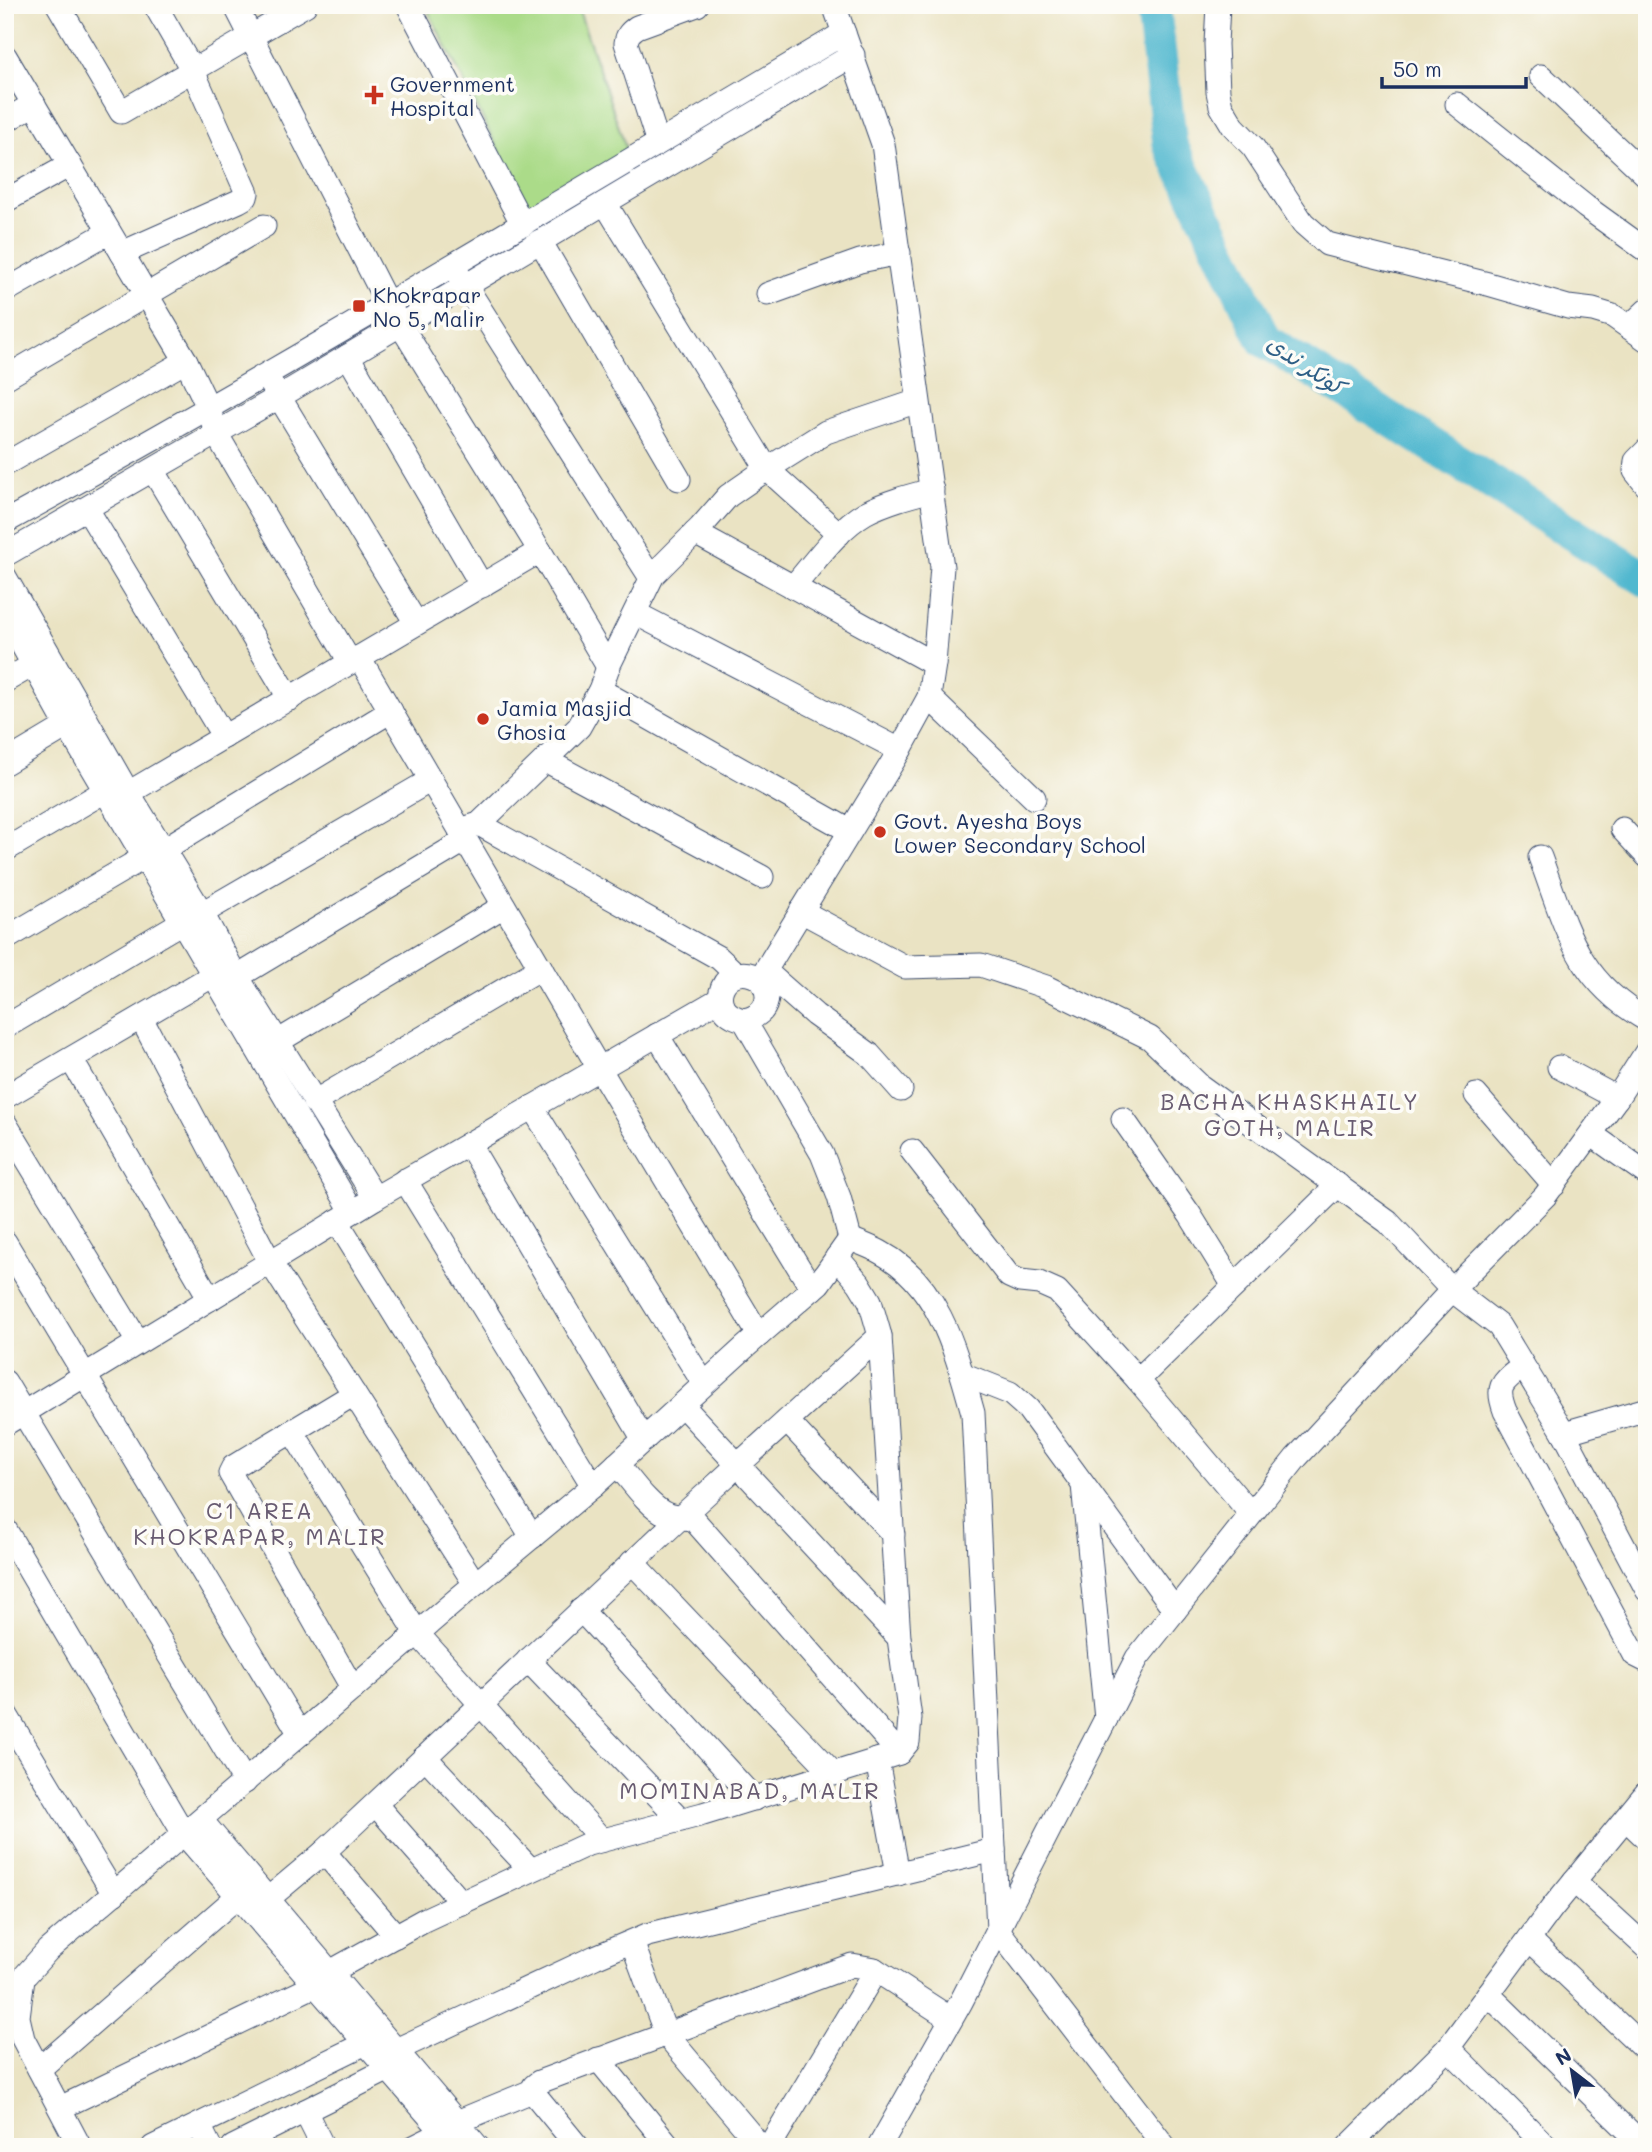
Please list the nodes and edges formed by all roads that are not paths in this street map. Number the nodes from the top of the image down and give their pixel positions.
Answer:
1 (58, 5) edge
2 (155, 5) edge
3 (234, 5) edge
4 (304, 5) edge
5 (408, 5) edge
6 (697, 5) edge
7 (834, 5) edge
8 (1218, 5) edge
9 (844, 33) junction
10 (252, 36) junction
11 (853, 55) junction
12 (5, 56) edge
13 (192, 71) junction
14 (1541, 76) dead end
15 (34, 104) junction
16 (1457, 104) dead end
17 (5, 121) edge
18 (658, 143) junction
19 (70, 165) junction
20 (1647, 176) edge
21 (5, 201) edge
22 (605, 203) junction
23 (523, 225) junction
24 (264, 226) dead end
25 (109, 232) junction
26 (540, 242) junction
27 (1647, 251) edge
28 (122, 253) junction
29 (899, 253) junction
30 (453, 266) junction
31 (465, 286) junction
32 (5, 291) edge
33 (768, 294) dead end
34 (147, 295) junction
35 (387, 303) junction
36 (1647, 310) edge
37 (400, 324) junction
38 (1638, 333) edge
39 (348, 356) junction
40 (186, 361) junction
41 (265, 373) junction
42 (5, 378) edge
43 (279, 397) junction
44 (918, 401) junction
45 (209, 408) junction
46 (216, 433) junction
47 (1647, 450) edge
48 (5, 464) edge
49 (767, 469) junction
50 (153, 470) junction
51 (679, 479) dead end
52 (1647, 486) edge
53 (932, 490) junction
54 (87, 509) junction
55 (5, 522) edge
56 (695, 533) junction
57 (839, 534) junction
58 (540, 551) junction
59 (5, 555) edge
60 (5, 577) edge
61 (651, 578) junction
62 (482, 586) junction
63 (793, 587) junction
64 (635, 613) junction
65 (5, 614) edge
66 (416, 623) junction
67 (355, 659) junction
68 (42, 660) junction
69 (934, 664) junction
70 (608, 667) junction
71 (5, 681) edge
72 (600, 690) junction
73 (929, 697) junction
74 (290, 699) junction
75 (391, 711) junction
76 (68, 726) junction
77 (224, 737) junction
78 (900, 750) junction
79 (545, 761) junction
80 (5, 763) edge
81 (431, 780) junction
82 (119, 788) junction
83 (1034, 798) dead end
84 (1622, 829) dead end
85 (468, 831) junction
86 (850, 831) junction
87 (5, 850) edge
88 (155, 853) junction
89 (1647, 856) edge
90 (1540, 857) dead end
91 (762, 877) dead end
92 (504, 906) junction
93 (801, 911) junction
94 (192, 918) junction
95 (5, 939) edge
96 (541, 968) junction
97 (227, 973) junction
98 (736, 974) junction
99 (763, 975) junction
100 (720, 999) junction
101 (141, 1017) junction
102 (744, 1020) junction
103 (1647, 1020) edge
104 (5, 1027) edge
105 (657, 1035) junction
106 (277, 1041) junction
107 (1647, 1051) edge
108 (71, 1059) junction
109 (1559, 1067) dead end
110 (599, 1068) junction
111 (901, 1090) dead end
112 (1476, 1095) dead end
113 (5, 1097) edge
114 (1618, 1098) junction
115 (314, 1102) junction
116 (532, 1107) junction
117 (1123, 1119) dead end
118 (5, 1123) edge
119 (1591, 1134) junction
120 (469, 1144) junction
121 (912, 1151) dead end
122 (1647, 1174) edge
123 (405, 1180) junction
124 (1338, 1185) junction
125 (1553, 1185) junction
126 (375, 1198) junction
127 (344, 1216) junction
128 (5, 1242) edge
129 (844, 1248) junction
130 (270, 1262) junction
131 (1234, 1286) junction
132 (812, 1290) junction
133 (1452, 1290) junction
134 (210, 1298) junction
135 (760, 1335) junction
136 (880, 1336) junction
137 (138, 1342) junction
138 (1523, 1366) junction
139 (962, 1374) junction
140 (86, 1375) junction
141 (1138, 1380) junction
142 (5, 1382) edge
143 (704, 1384) junction
144 (354, 1394) junction
145 (682, 1405) junction
146 (1647, 1409) edge
147 (14, 1418) edge
148 (787, 1421) junction
149 (292, 1431) junction
150 (1564, 1433) junction
151 (644, 1440) junction
152 (617, 1464) junction
153 (738, 1465) junction
154 (1082, 1482) junction
155 (593, 1486) junction
156 (1251, 1514) junction
157 (682, 1516) junction
158 (5, 1529) edge
159 (893, 1534) junction
160 (532, 1537) junction
161 (632, 1562) junction
162 (475, 1584) junction
163 (1647, 1590) edge
164 (1175, 1610) junction
165 (581, 1611) junction
166 (417, 1633) junction
167 (899, 1638) junction
168 (528, 1660) junction
169 (1647, 1661) edge
170 (353, 1689) junction
171 (481, 1705) junction
172 (5, 1713) edge
173 (1106, 1719) junction
174 (300, 1734) junction
175 (899, 1753) junction
176 (425, 1757) junction
177 (877, 1760) junction
178 (834, 1774) junction
179 (245, 1782) junction
180 (1647, 1792) edge
181 (754, 1799) junction
182 (376, 1805) junction
183 (1626, 1819) junction
184 (681, 1820) junction
185 (192, 1827) junction
186 (1647, 1839) edge
187 (602, 1840) junction
188 (994, 1850) junction
189 (324, 1853) junction
190 (531, 1870) junction
191 (898, 1874) junction
192 (1574, 1881) junction
193 (114, 1894) junction
194 (238, 1896) junction
195 (269, 1898) junction
196 (462, 1903) junction
197 (998, 1930) junction
198 (396, 1936) junction
199 (1529, 1939) junction
200 (632, 1942) junction
201 (1647, 1948) edge
202 (5, 1965) edge
203 (874, 1969) junction
204 (323, 1979) junction
205 (21, 1992) junction
206 (1488, 1994) junction
207 (18, 2017) junction
208 (951, 2019) junction
209 (666, 2034) junction
210 (5, 2039) edge
211 (366, 2043) junction
212 (1448, 2048) junction
213 (1647, 2051) edge
214 (598, 2059) junction
215 (393, 2060) junction
216 (39, 2069) junction
217 (271, 2090) junction
218 (532, 2091) junction
219 (60, 2109) junction
220 (295, 2116) junction
221 (199, 2124) junction
222 (452, 2133) edge
223 (71, 2143) edge
224 (153, 2147) edge
225 (210, 2147) edge
226 (233, 2147) edge
227 (323, 2147) edge
228 (414, 2147) edge
229 (478, 2147) edge
230 (578, 2147) edge
231 (670, 2147) edge
232 (761, 2147) edge
233 (769, 2147) edge
234 (878, 2147) edge
235 (1165, 2147) edge
236 (1349, 2147) edge
237 (1547, 2147) edge
238 (1644, 2147) edge

1 - 13 street
2 - 13 street
3 - 10 street
4 - 10 street
5 - 23 street
6 - 18 street
7 - 9 street
8 - 38 street
9 - 11 street
9 - 18 street
10 - 13 street
10 - 35 street
11 - 22 street
11 - 29 street
12 - 15 street
13 - 28 street
14 - 20 street
15 - 17 street
15 - 19 street
16 - 27 street
18 - 23 street
19 - 21 street
19 - 25 street
22 - 26 street
22 - 49 street
23 - 30 street
24 - 34 street
25 - 28 street
25 - 32 street
26 - 31 street
26 - 51 street
28 - 34 street
29 - 33 street
29 - 44 street
30 - 31 street
30 - 35 street
31 - 37 street
31 - 61 street
34 - 40 street
34 - 42 street
35 - 37 street
35 - 41 street
36 - 38 street
37 - 39 street
37 - 58 street
39 - 43 street
39 - 62 street
40 - 45 street
40 - 48 street
41 - 43 street
41 - 45 street
43 - 46 street
43 - 66 street
44 - 49 street
44 - 53 street
45 - 46 street
45 - 55 street
46 - 50 street
46 - 67 street
47 - 52 street
49 - 56 street
49 - 57 street
50 - 54 street
50 - 74 street
53 - 57 street
53 - 69 street
54 - 59 street
54 - 77 street
56 - 61 street
56 - 63 street
57 - 63 street
58 - 62 street
58 - 70 street
60 - 68 street
61 - 64 street
62 - 66 street
63 - 69 street
64 - 70 street
64 - 78 street
65 - 68 street
66 - 67 street
67 - 74 street
67 - 75 street
68 - 71 street
68 - 76 street
68 - 82 street
69 - 73 street
70 - 72 street
72 - 79 street
72 - 86 street
73 - 78 street
73 - 83 street
74 - 77 street
75 - 81 street
75 - 88 street
76 - 80 street
76 - 82 street
77 - 82 street
78 - 86 street
79 - 85 street
79 - 91 street
81 - 85 street
81 - 94 street
82 - 87 street
82 - 88 street
84 - 89 street
85 - 92 street
85 - 97 street
85 - 98 street
86 - 93 street
88 - 94 street
88 - 95 street
90 - 103 street
92 - 96 street
92 - 106 street
93 - 99 street
93 - 124 street
94 - 97 street
94 - 104 street
96 - 110 street
96 - 115 street
97 - 101 street
97 - 106 street
97 - 127 street
98 - 99 street
98 - 100 street
99 - 102 street
99 - 111 street
100 - 102 street
100 - 105 street
101 - 108 street
101 - 130 street
102 - 129 street
105 - 110 street
105 - 132 street
106 - 115 street
107 - 114 street
108 - 113 street
108 - 134 street
109 - 114 street
110 - 116 street
110 - 135 street
112 - 125 street
114 - 119 street
115 - 126 street
116 - 120 street
116 - 143 street
117 - 131 street
118 - 137 street
119 - 122 street
119 - 125 street
120 - 123 street
120 - 151 street
121 - 141 street
123 - 126 street
123 - 155 street
124 - 131 street
124 - 133 street
125 - 133 street
126 - 127 street
127 - 130 street
127 - 160 street
128 - 140 street
129 - 132 street
129 - 136 street
129 - 139 street
130 - 134 street
130 - 144 street
131 - 141 street
132 - 135 street
133 - 138 street
133 - 156 street
134 - 137 street
135 - 143 street
136 - 148 street
136 - 159 street
137 - 140 street
138 - 150 street
138 - 169 street
139 - 154 street
139 - 188 street
140 - 147 street
140 - 174 street
141 - 156 street
142 - 147 street
143 - 145 street
144 - 149 street
144 - 162 street
145 - 151 street
145 - 153 street
146 - 150 street
147 - 179 street
148 - 153 street
148 - 159 street
149 - 166 street
149 - 170 street
150 - 163 street
151 - 152 street
152 - 155 street
152 - 157 street
153 - 157 street
153 - 167 street
154 - 164 street
154 - 173 street
155 - 160 street
156 - 164 street
157 - 161 street
157 - 175 street
158 - 185 street
159 - 167 street
160 - 162 street
161 - 165 street
161 - 178 street
162 - 166 street
164 - 173 street
165 - 168 street
165 - 181 street
166 - 170 street
166 - 171 street
167 - 175 street
168 - 171 street
168 - 184 street
170 - 174 street
171 - 176 street
171 - 187 street
172 - 193 street
173 - 197 street
174 - 179 street
175 - 177 street
176 - 182 street
176 - 190 street
177 - 178 street
177 - 191 street
178 - 181 street
179 - 185 street
180 - 183 street
181 - 184 street
182 - 189 street
182 - 196 street
183 - 186 street
183 - 192 street
184 - 187 street
185 - 193 street
185 - 194 street
185 - 195 street
187 - 190 street
188 - 191 street
188 - 197 street
189 - 195 street
189 - 198 street
190 - 196 street
191 - 200 street
192 - 199 street
192 - 201 street
193 - 205 street
194 - 204 street
194 - 216 street
195 - 204 street
196 - 198 street
197 - 208 street
197 - 235 street
198 - 204 street
199 - 206 street
199 - 213 street
200 - 209 street
200 - 215 street
202 - 205 street
203 - 208 street
203 - 209 street
203 - 233 street
204 - 211 street
204 - 215 street
204 - 219 street
205 - 207 street
206 - 212 street
206 - 238 street
207 - 210 street
207 - 216 street
208 - 234 street
209 - 214 street
209 - 232 street
211 - 215 street
211 - 217 street
212 - 236 street
212 - 237 street
214 - 218 street
214 - 231 street
215 - 220 street
215 - 222 street
216 - 219 street
217 - 220 street
217 - 221 street
218 - 222 street
218 - 230 street
219 - 223 street
220 - 226 street
220 - 227 street
221 - 224 street
221 - 225 street
222 - 228 street
222 - 229 street

